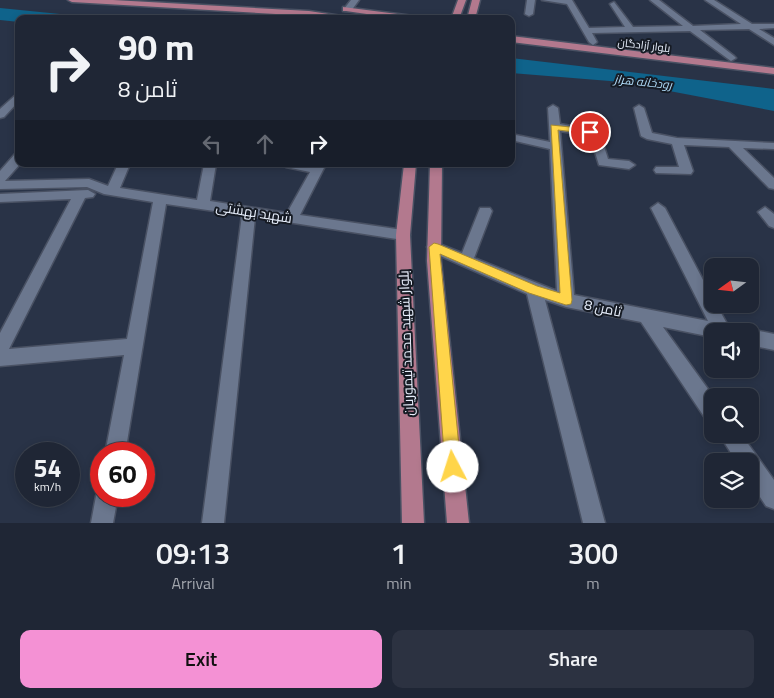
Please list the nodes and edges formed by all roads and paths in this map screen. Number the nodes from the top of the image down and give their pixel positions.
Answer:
1 (72, 0) edge
2 (189, 0) edge
3 (355, 0) edge
4 (462, 0) edge
5 (476, 0) edge
6 (531, 0) edge
7 (546, 0) edge
8 (654, 0) edge
9 (709, 0) edge
10 (569, 1) edge
11 (314, 4) dead end
12 (614, 4) dead end
13 (322, 6) dead end
14 (348, 9) junction
15 (529, 14) dead end
16 (326, 15) edge
17 (344, 15) edge
18 (392, 15) edge
19 (456, 15) edge
20 (473, 15) edge
21 (749, 26) junction
22 (774, 26) edge
23 (691, 28) junction
24 (632, 30) junction
25 (586, 31) junction
26 (515, 32) edge
27 (515, 39) edge
28 (593, 42) junction
29 (774, 42) edge
30 (653, 53) junction
31 (731, 58) junction
32 (774, 63) edge
33 (774, 71) edge
34 (15, 99) edge
35 (553, 108) dead end
36 (639, 108) dead end
37 (0, 115) edge
38 (554, 127) junction
39 (515, 139) edge
40 (677, 141) junction
41 (733, 145) junction
42 (774, 146) edge
43 (555, 147) junction
44 (15, 162) edge
45 (629, 165) dead end
46 (122, 167) edge
47 (209, 167) edge
48 (317, 167) edge
49 (410, 167) edge
50 (436, 167) edge
51 (660, 170) dead end
52 (0, 179) edge
53 (771, 180) edge
54 (0, 185) edge
55 (108, 190) junction
56 (80, 195) junction
57 (0, 198) edge
58 (160, 198) junction
59 (203, 205) junction
60 (658, 208) dead end
61 (485, 211) dead end
62 (250, 212) junction
63 (765, 212) dead end
64 (291, 218) junction
65 (774, 223) edge
66 (403, 235) junction
67 (434, 247) junction
68 (466, 260) junction
69 (534, 290) junction
70 (566, 300) junction
71 (647, 317) junction
72 (717, 323) edge
73 (704, 328) edge
74 (759, 339) edge
75 (774, 342) edge
76 (134, 346) junction
77 (0, 350) edge
78 (0, 358) edge
79 (704, 399) edge
80 (117, 442) edge
81 (759, 477) edge
82 (774, 498) edge
83 (105, 507) edge
84 (102, 523) edge
85 (213, 523) edge
86 (414, 523) edge
87 (458, 523) edge
88 (594, 523) edge

1 - 16 main road
2 - 11 main road
3 - 14 street
4 - 19 main road
5 - 20 main road
6 - 15 street
7 - 10 street
8 - 23 street
9 - 21 street
10 - 25 street
12 - 24 street
13 - 14 main road
14 - 17 main road
14 - 18 main road
21 - 22 street
21 - 23 street
21 - 29 street
23 - 24 street
23 - 31 street
24 - 25 street
25 - 28 street
26 - 28 main road, بلوار آزادگان
27 - 30 main road, بلوار آزادگان
28 - 30 main road, بلوار آزادگان
30 - 31 main road, بلوار آزادگان
30 - 33 main road, بلوار آزادگان
31 - 32 main road, بلوار آزادگان
34 - 37 street
35 - 38 street
36 - 40 street
38 - 43 street
38 - 45 street
39 - 43 street
40 - 41 street
40 - 51 street
41 - 42 street
41 - 53 street
43 - 70 street
44 - 52 street
46 - 55 street
47 - 59 street
48 - 64 street
49 - 66 main road, بلوار شهید محمد تیموریان
50 - 67 main road
54 - 55 street, شهید بهشتی
55 - 56 street, شهید بهشتی
55 - 58 street, شهید بهشتی
56 - 57 street, شهید بهشتی
56 - 77 street
58 - 59 street, شهید بهشتی
58 - 76 street
59 - 62 street, شهید بهشتی
60 - 72 street
61 - 68 street
62 - 64 street, شهید بهشتی
62 - 85 street
63 - 65 street
64 - 66 street, شهید بهشتی
66 - 86 main road, بلوار شهید محمد تیموریان
67 - 68 street, ثامن 8
67 - 87 main road
68 - 69 street, ثامن 8
69 - 70 street, ثامن 8
69 - 88 street
70 - 71 street, ثامن 8
71 - 73 street, ثامن 8
71 - 79 street
74 - 75 street
76 - 78 street
76 - 80 street
81 - 82 street
83 - 84 street

